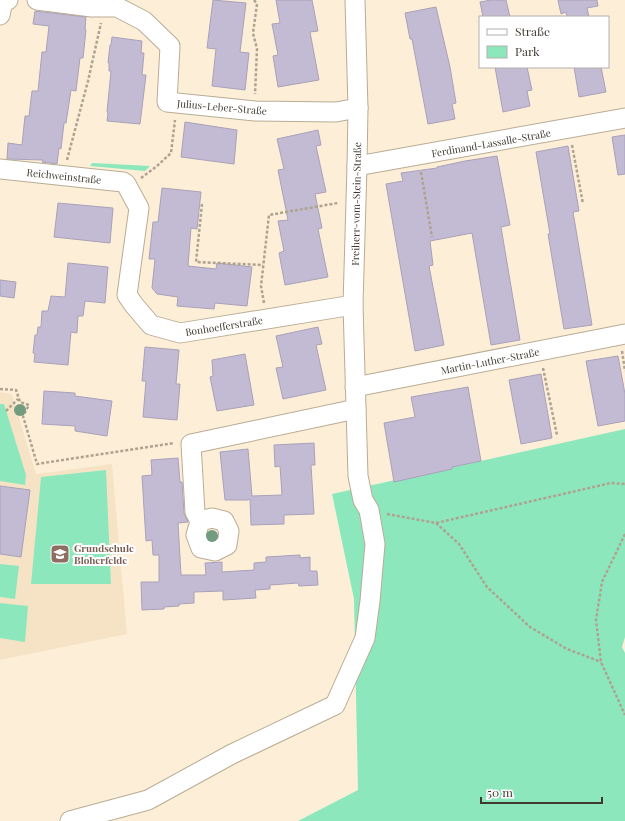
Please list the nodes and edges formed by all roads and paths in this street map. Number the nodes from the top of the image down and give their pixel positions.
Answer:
1 (8, 0) edge
2 (37, 0) edge
3 (254, 0) edge
4 (355, 0) edge
5 (113, 5) edge
6 (0, 15) edge
7 (177, 103) junction
8 (358, 108) junction
9 (255, 111) junction
10 (625, 118) edge
11 (569, 129) junction
12 (418, 156) junction
13 (357, 166) junction
14 (0, 169) edge
15 (63, 176) junction
16 (128, 186) junction
17 (357, 200) junction
18 (202, 204) dead end
19 (583, 204) dead end
20 (432, 237) dead end
21 (263, 265) junction
22 (353, 305) junction
23 (267, 319) junction
24 (625, 334) edge
25 (540, 351) junction
26 (355, 387) junction
27 (0, 389) edge
28 (19, 398) junction
29 (356, 409) junction
30 (6, 411) dead end
31 (557, 435) dead end
32 (191, 444) junction
33 (625, 484) edge
34 (369, 510) junction
35 (200, 521) dead end
36 (436, 523) junction
37 (625, 534) edge
38 (601, 662) junction
39 (625, 715) edge
40 (70, 821) edge

1 - 6 street
2 - 5 street
3 - 9 path
4 - 8 street, Freiherr-vom-Stein-Straße
5 - 7 street, Julius-Leber-Straße
5 - 15 path
7 - 9 street, Julius-Leber-Straße
7 - 16 path
8 - 9 street, Julius-Leber-Straße
8 - 13 street, Freiherr-vom-Stein-Straße
10 - 11 street, Ferdinand-Lassalle-Straße
11 - 12 street, Ferdinand-Lassalle-Straße
11 - 19 path
12 - 13 street, Ferdinand-Lassalle-Straße
12 - 20 path
13 - 17 street, Freiherr-vom-Stein-Straße
14 - 15 street, Reichweinstraße
15 - 16 street, Reichweinstraße
16 - 23 street, Bonhoefferstraße
17 - 21 path
17 - 22 street, Freiherr-vom-Stein-Straße
18 - 21 path
21 - 23 path
22 - 23 street, Bonhoefferstraße
22 - 26 street, Freiherr-vom-Stein-Straße
24 - 25 street, Martin-Luther-Straße
25 - 26 street, Martin-Luther-Straße
25 - 31 path
26 - 29 street, Freiherr-vom-Stein-Straße
27 - 28 path
28 - 30 path
28 - 32 path
29 - 32 street
29 - 34 street, Freiherr-vom-Stein-Straße
32 - 35 street
33 - 36 path
34 - 36 path
34 - 40 street, Freiherr-vom-Stein-Straße
36 - 38 path
37 - 38 path
38 - 39 path

